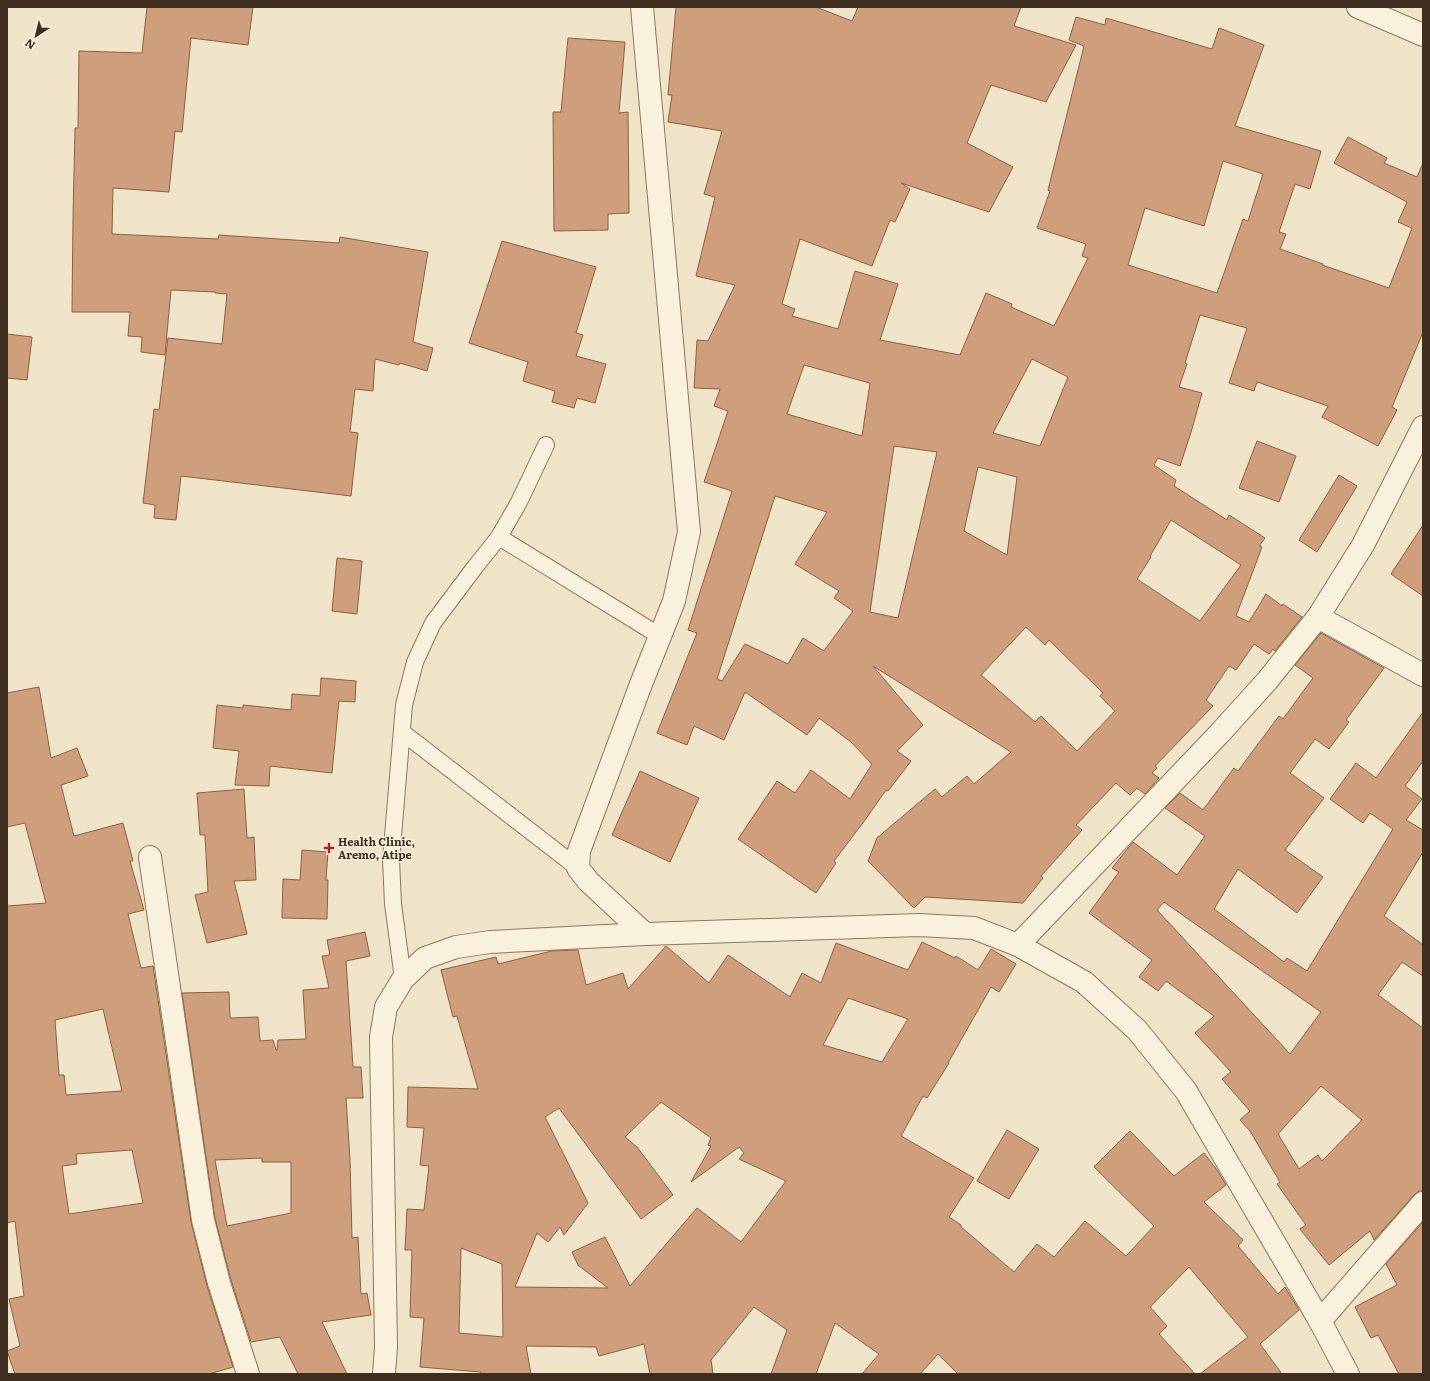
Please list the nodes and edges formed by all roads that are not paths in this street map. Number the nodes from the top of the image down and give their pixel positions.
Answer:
1 (642, 7) edge
2 (1358, 7) edge
3 (1423, 35) edge
4 (1423, 428) edge
5 (546, 445) dead end
6 (499, 537) junction
7 (1318, 617) junction
8 (660, 636) junction
9 (1423, 675) edge
10 (402, 732) junction
11 (150, 857) dead end
12 (578, 868) junction
13 (645, 934) junction
14 (1018, 944) junction
15 (403, 979) junction
16 (1423, 1203) edge
17 (1320, 1321) junction
18 (248, 1374) edge
19 (384, 1374) edge
20 (1348, 1374) edge

1 - 8 street
2 - 3 street
4 - 7 street
5 - 6 lane
6 - 8 lane
6 - 10 lane
7 - 9 street
7 - 14 street
8 - 12 street
10 - 12 lane
10 - 15 lane
11 - 18 street
12 - 13 street
13 - 14 street
13 - 15 street
14 - 17 street
15 - 19 street
16 - 17 street
17 - 20 street

